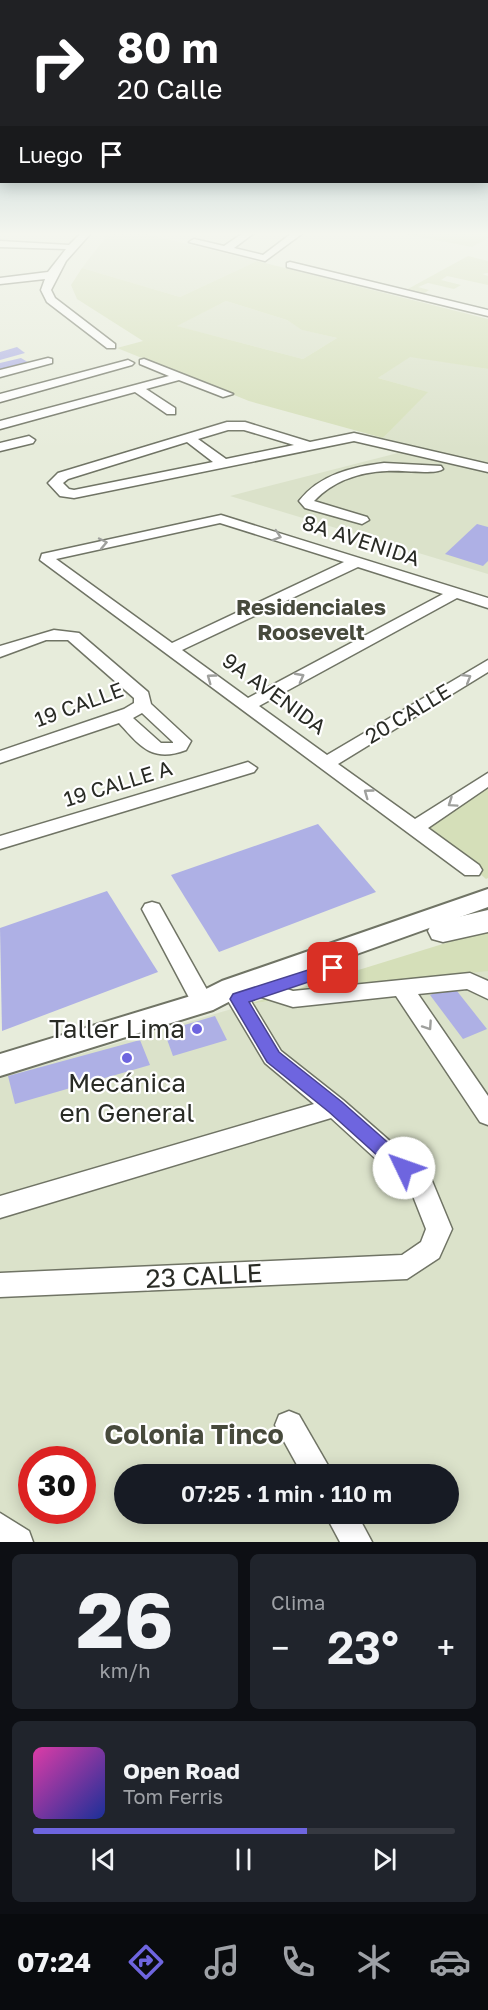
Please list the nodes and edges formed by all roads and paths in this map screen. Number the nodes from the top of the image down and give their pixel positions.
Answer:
1 (57, 305) edge
2 (455, 305) edge
3 (488, 313) edge
4 (111, 346) dead end
5 (48, 361) dead end
6 (144, 362) dead end
7 (128, 363) dead end
8 (0, 374) edge
9 (100, 376) dead end
10 (180, 376) junction
11 (137, 388) junction
12 (124, 391) junction
13 (227, 394) dead end
14 (0, 398) edge
15 (171, 411) dead end
16 (0, 425) edge
17 (188, 437) junction
18 (29, 440) dead end
19 (309, 446) junction
20 (0, 447) edge
21 (224, 464) junction
22 (488, 468) edge
23 (488, 480) edge
24 (221, 519) joint
25 (362, 520) dead end
26 (357, 562) junction
27 (456, 593) junction
28 (488, 603) edge
29 (172, 650) junction
30 (0, 652) edge
31 (488, 665) edge
32 (143, 705) junction
33 (248, 705) junction
34 (122, 716) junction
35 (0, 757) edge
36 (327, 763) junction
37 (248, 768) dead end
38 (488, 779) edge
39 (416, 828) junction
40 (0, 843) edge
41 (472, 870) dead end
42 (488, 898) edge
43 (152, 909) dead end
44 (488, 914) edge
45 (488, 921) edge
46 (443, 931) junction
47 (402, 987) junction
48 (266, 990) junction
49 (488, 990) edge
50 (238, 999) junction
51 (203, 1003) junction
52 (0, 1065) edge
53 (335, 1107) junction
54 (488, 1115) edge
55 (0, 1207) edge
56 (0, 1286) edge
57 (289, 1425) dead end
58 (312, 1464) edge
59 (346, 1524) edge
60 (0, 1528) edge
61 (18, 1542) edge
62 (357, 1542) edge

1 - 4 street
2 - 3 street
5 - 8 street
6 - 10 street
7 - 14 street
9 - 12 street
10 - 11 street
10 - 13 street
11 - 12 street
11 - 15 street
12 - 16 street
17 - 19 street
17 - 21 street
17 - 21 street
18 - 20 street
19 - 21 street
19 - 22 street
23 - 25 street
24 -> 26 street, 8A AVENIDA
29 -> 24 street, 9A AVENIDA
26 - 27 street, 8A AVENIDA
26 - 29 street
27 - 28 street, 8A AVENIDA
33 -> 27 street
33 -> 29 street, 9A AVENIDA
30 - 32 street, 19 CALLE
36 -> 31 street, 20 CALLE
32 - 34 street, 19 CALLE
32 - 34 street
33 - 36 street, 9A AVENIDA
34 - 35 street, 19 CALLE
39 -> 36 street, 9A AVENIDA
37 - 40 street, 19 CALLE A
38 -> 39 street
39 - 41 street, 9A AVENIDA
42 - 51 main road
43 - 51 street
44 - 46 main road
45 - 46 highway
46 - 48 main road
47 - 48 street
47 - 49 street
47 -> 54 street
48 - 50 main road
50 - 51 main road
50 - 53 street
51 - 52 main road
53 - 55 street
53 - 56 street, 23 CALLE
57 - 58 street
59 - 62 street
60 - 61 street

